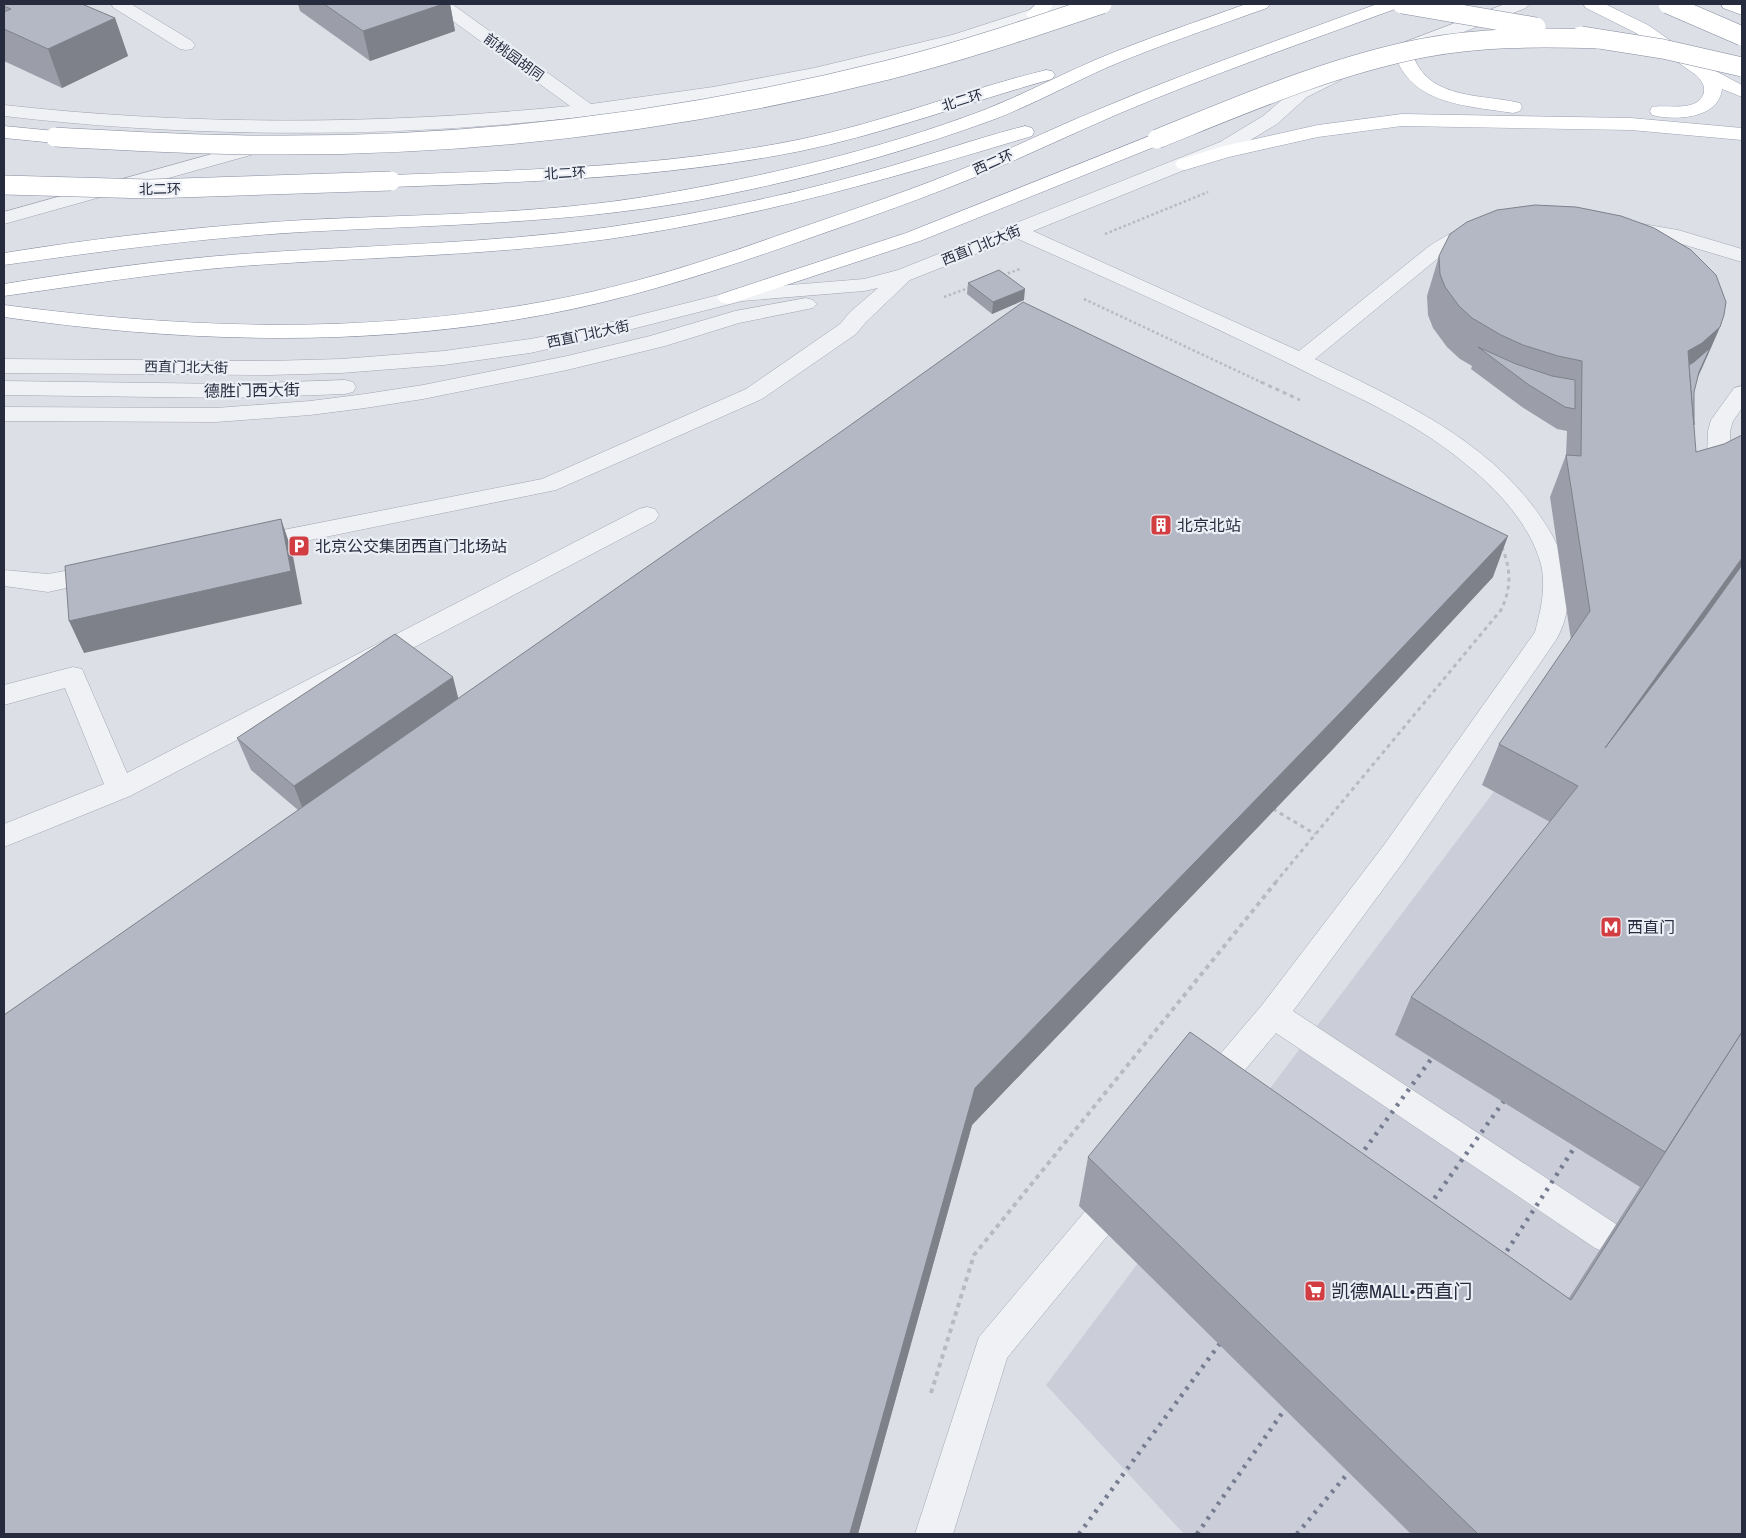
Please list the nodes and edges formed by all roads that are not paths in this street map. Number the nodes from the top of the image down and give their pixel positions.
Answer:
1 (120, 4) edge
2 (442, 4) edge
3 (1064, 4) edge
4 (1102, 4) edge
5 (1261, 4) edge
6 (1392, 4) edge
7 (1402, 4) edge
8 (1520, 4) edge
9 (1592, 4) edge
10 (1668, 4) edge
11 (1729, 4) edge
12 (1040, 9) edge
13 (1742, 10) edge
14 (1742, 36) edge
15 (1598, 39) junction
16 (1421, 42) junction
17 (186, 45) dead end
18 (1113, 59) junction
19 (1742, 66) edge
20 (1702, 71) junction
21 (1742, 92) edge
22 (1132, 102) junction
23 (587, 110) junction
24 (4, 111) edge
25 (333, 126) junction
26 (4, 132) edge
27 (1742, 134) edge
28 (1185, 164) junction
29 (4, 185) edge
30 (4, 218) edge
31 (1604, 224) edge
32 (1500, 226) edge
33 (1016, 231) junction
34 (913, 237) junction
35 (1742, 256) edge
36 (4, 259) edge
37 (905, 275) junction
38 (4, 290) edge
39 (728, 298) junction
40 (587, 299) junction
41 (4, 311) edge
42 (1301, 360) junction
43 (4, 366) edge
44 (500, 376) junction
45 (4, 388) edge
46 (1742, 394) edge
47 (4, 414) edge
48 (1714, 507) edge
49 (646, 515) dead end
50 (232, 548) edge
51 (126, 568) edge
52 (4, 578) edge
53 (4, 695) edge
54 (120, 789) junction
55 (4, 836) edge
56 (1273, 1014) junction
57 (1190, 1112) edge
58 (1138, 1173) edge
59 (1607, 1237) dead end
60 (934, 1534) edge

1 - 17 street
2 - 23 street, 前桃园胡同
3 - 12 street
4 - 26 main road, bridge
5 - 18 main road
6 - 22 main road, 西二环
7 - 15 main road, bridge
8 - 16 street, 西直门北大街
9 - 20 main road
10 - 14 main road, bridge
11 - 13 main road
12 - 23 street
15 - 19 main road, bridge
15 - 34 main road, bridge
16 - 20 main road
16 - 28 street, 西直门北大街
18 - 29 main road, 北二环, bridge
18 - 36 main road
20 - 21 main road
22 - 38 main road
22 - 40 main road, 西二环
23 - 25 street
24 - 25 street
25 - 30 street
27 - 28 main road
28 - 33 street, 西直门北大街
31 - 35 street
32 - 42 street
33 - 37 street, 西直门北大街
33 - 42 street
34 - 39 main road
34 - 40 main road
37 - 39 street, 西直门北大街
37 - 44 street
37 - 50 street
39 - 43 street, 西直门北大街
40 - 41 main road
42 - 56 street
44 - 45 street, 德胜门西大街
44 - 47 street
46 - 48 street
49 - 54 street
51 - 52 street
53 - 54 street
54 - 55 street
56 - 57 street
56 - 59 street
58 - 60 street

